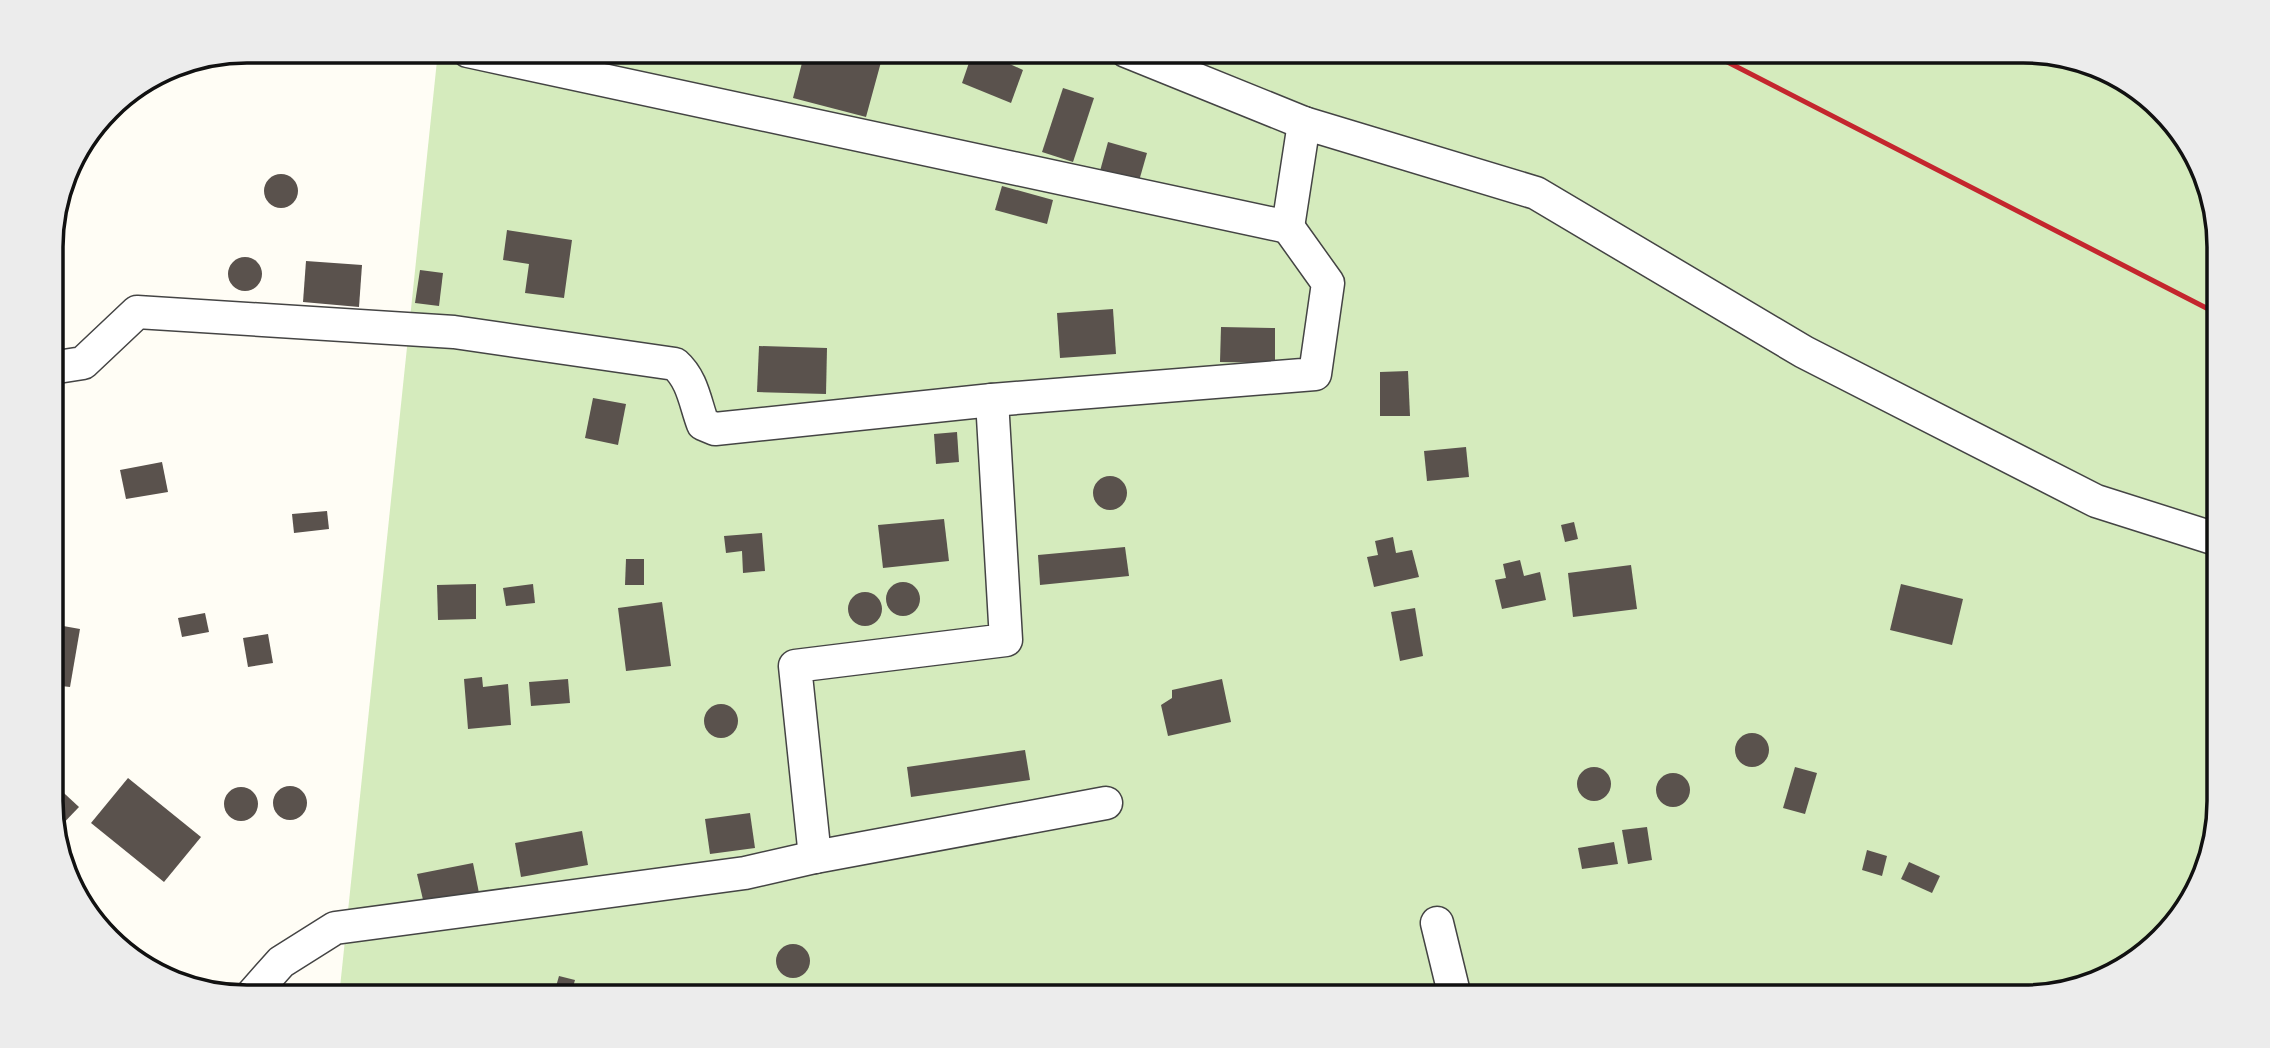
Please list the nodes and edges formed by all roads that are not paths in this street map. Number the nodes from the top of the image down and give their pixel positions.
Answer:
1 (524, 63) edge
2 (1156, 63) edge
3 (1304, 123) junction
4 (1288, 227) junction
5 (63, 366) edge
6 (992, 400) junction
7 (2207, 536) edge
8 (1106, 803) dead end
9 (815, 857) junction
10 (1437, 923) dead end
11 (261, 985) edge
12 (1452, 985) edge

1 - 4 street
2 - 3 street
3 - 4 street
3 - 7 street
4 - 6 street
5 - 6 street
6 - 9 street
8 - 9 street
9 - 11 street
10 - 12 street

